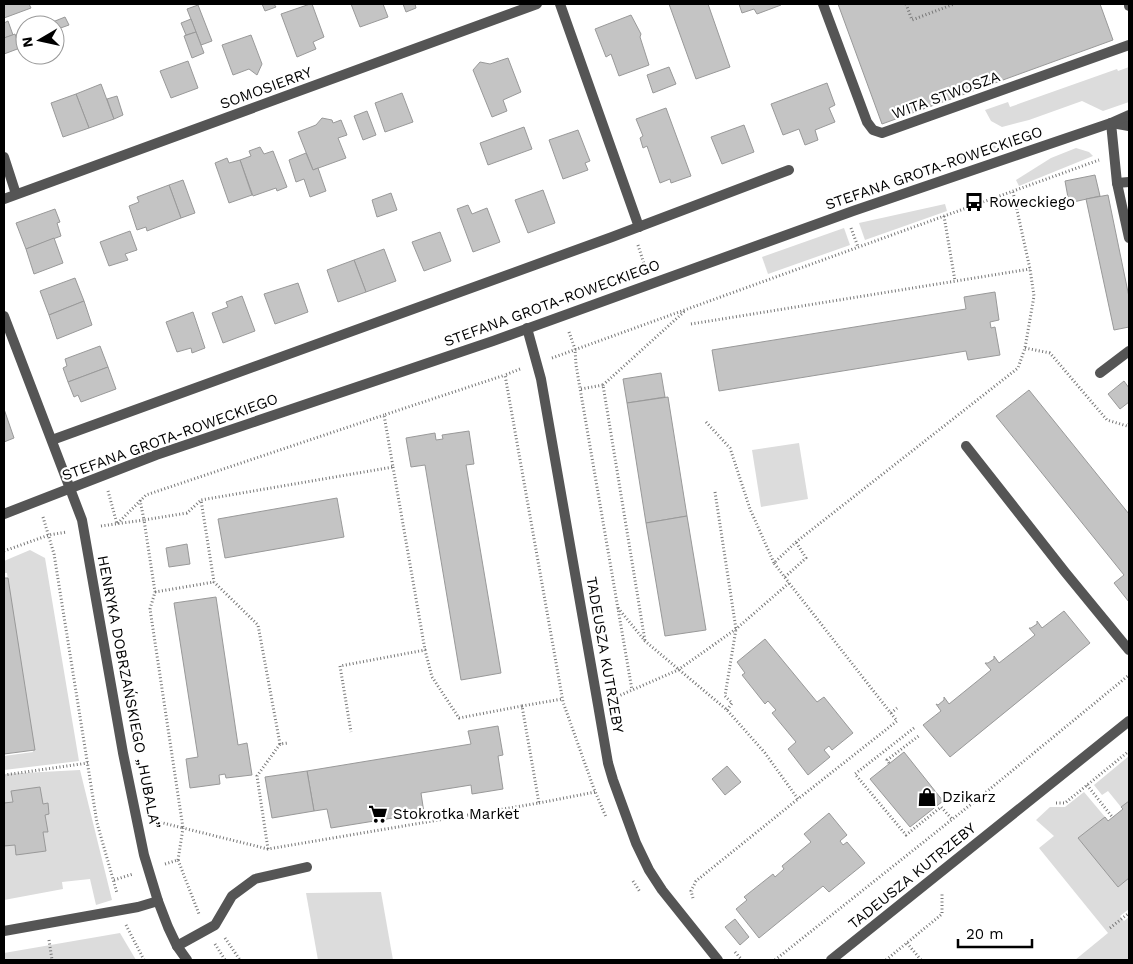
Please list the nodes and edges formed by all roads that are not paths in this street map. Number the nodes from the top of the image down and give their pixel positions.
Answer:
1 (537, 4) edge
2 (560, 4) edge
3 (823, 4) edge
4 (1129, 45) edge
5 (1129, 115) edge
6 (1111, 123) junction
7 (1129, 126) edge
8 (4, 157) edge
9 (789, 170) dead end
10 (1129, 182) edge
11 (1117, 183) junction
12 (16, 194) junction
13 (4, 199) edge
14 (639, 227) junction
15 (1129, 238) edge
16 (4, 316) edge
17 (527, 328) junction
18 (1129, 351) edge
19 (1100, 373) dead end
20 (52, 440) junction
21 (966, 446) dead end
22 (70, 488) junction
23 (4, 514) edge
24 (1129, 650) edge
25 (1129, 720) edge
26 (307, 867) dead end
27 (158, 901) junction
28 (4, 931) edge
29 (177, 946) junction
30 (187, 960) edge
31 (718, 960) edge
32 (831, 960) edge

1 - 12 street, SOMOSIERRY
2 - 14 street
3 - 4 street, WITA STWOSZA
5 - 6 street, STEFANA GROTA-ROWECKIEGO
6 - 7 street, STEFANA GROTA-ROWECKIEGO
6 - 11 street
6 - 17 street, STEFANA GROTA-ROWECKIEGO
8 - 12 street
9 - 14 street
10 - 11 street
11 - 15 street
12 - 13 street, SOMOSIERRY
14 - 20 street
16 - 20 street, HENRYKA DOBRZAŃSKIEGO „HUBALA”
17 - 22 street, STEFANA GROTA-ROWECKIEGO
17 - 31 street, TADEUSZA KUTRZEBY
18 - 19 street
20 - 22 street, HENRYKA DOBRZAŃSKIEGO „HUBALA”
21 - 24 street
22 - 23 street, STEFANA GROTA-ROWECKIEGO
22 - 27 street, HENRYKA DOBRZAŃSKIEGO „HUBALA”
25 - 32 street, TADEUSZA KUTRZEBY
26 - 29 street
27 - 28 street
27 - 29 street, HENRYKA DOBRZAŃSKIEGO „HUBALA”
29 - 30 street, HENRYKA DOBRZAŃSKIEGO „HUBALA”

